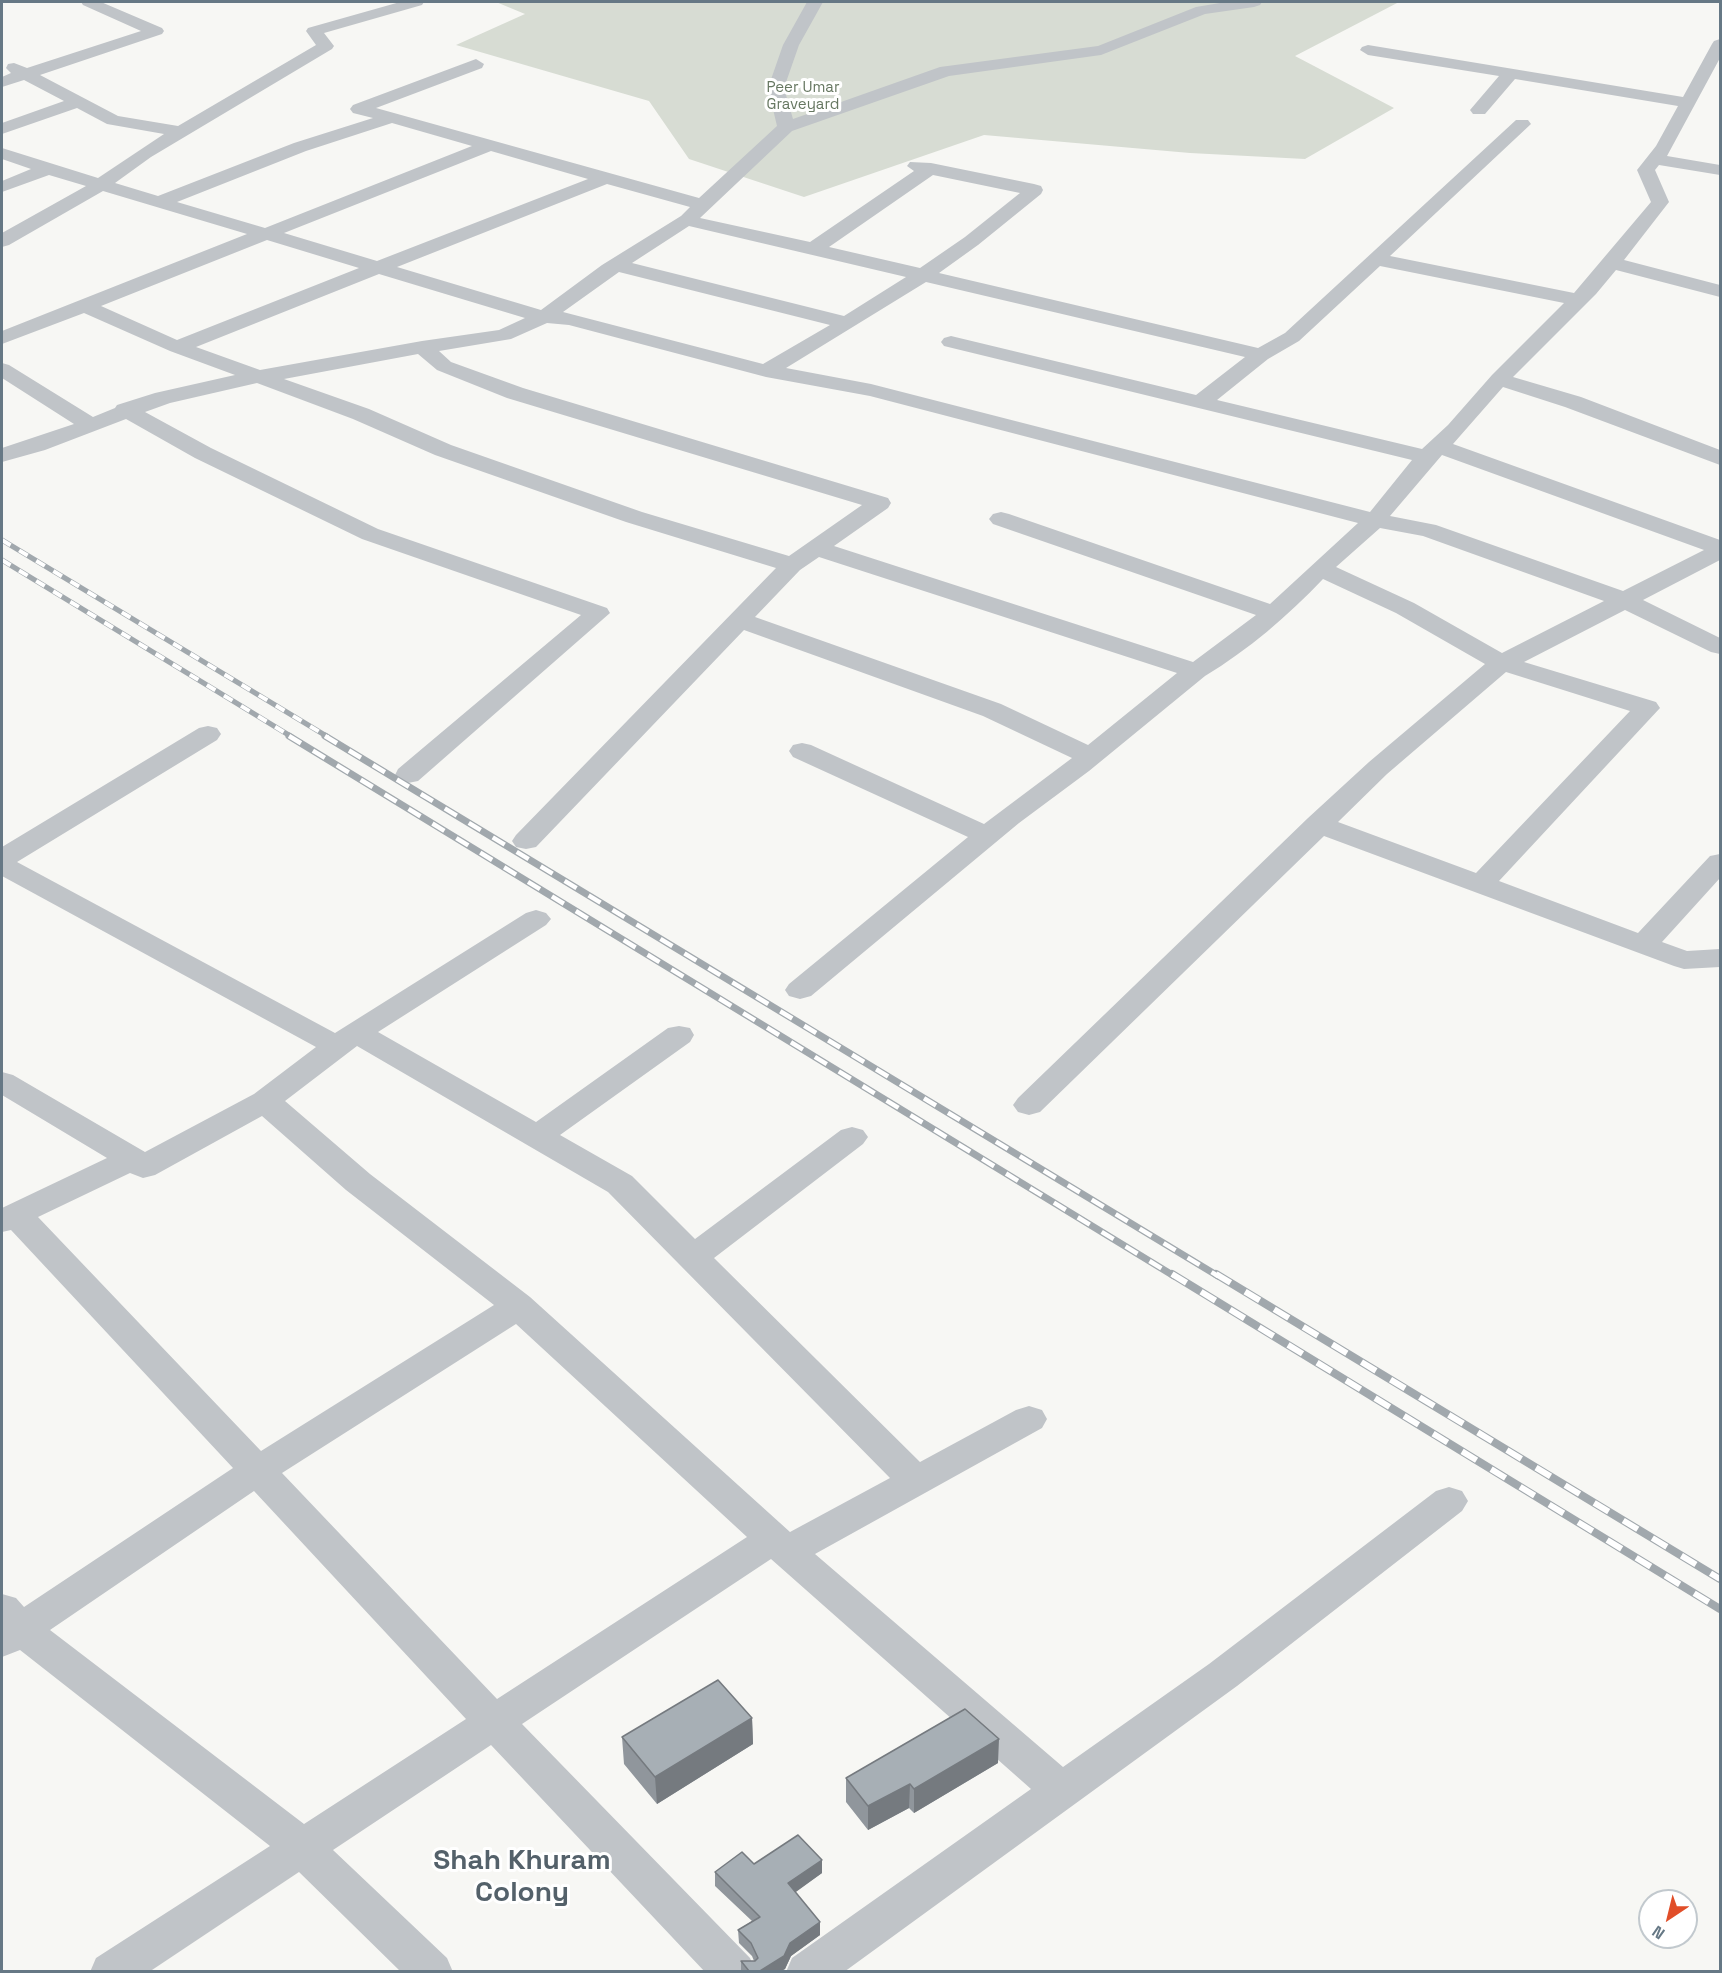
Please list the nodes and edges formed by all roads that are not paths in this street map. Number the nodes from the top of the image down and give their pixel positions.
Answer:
1 (89, 2) edge
2 (416, 2) edge
3 (815, 2) edge
4 (1254, 2) edge
5 (1720, 44) edge
6 (1368, 50) dead end
7 (2, 62) edge
8 (476, 64) dead end
9 (1511, 73) junction
10 (25, 74) junction
11 (1712, 75) edge
12 (2, 82) edge
13 (77, 102) junction
14 (1688, 103) junction
15 (1479, 110) dead end
16 (391, 118) junction
17 (1522, 124) dead end
18 (786, 127) junction
19 (2, 129) edge
20 (180, 132) junction
21 (491, 145) junction
22 (2, 153) edge
23 (1655, 159) junction
24 (48, 169) junction
25 (1720, 170) edge
26 (608, 177) junction
27 (101, 185) junction
28 (2, 187) edge
29 (159, 202) junction
30 (703, 205) junction
31 (686, 220) junction
32 (266, 234) junction
33 (2, 241) edge
34 (813, 249) junction
35 (1375, 259) junction
36 (1613, 263) junction
37 (616, 265) junction
38 (379, 268) junction
39 (922, 275) junction
40 (1720, 291) edge
41 (1577, 300) junction
42 (83, 305) junction
43 (544, 317) junction
44 (848, 323) junction
45 (2, 338) edge
46 (951, 342) dead end
47 (177, 347) junction
48 (422, 347) junction
49 (1261, 355) junction
50 (2, 369) edge
51 (766, 371) junction
52 (261, 377) junction
53 (1499, 379) junction
54 (1202, 401) junction
55 (125, 410) junction
56 (90, 424) junction
57 (1720, 438) edge
58 (1432, 452) junction
59 (2, 454) edge
60 (1711, 454) edge
61 (1001, 519) dead end
62 (1375, 520) junction
63 (816, 548) junction
64 (1720, 550) edge
65 (792, 565) junction
66 (1320, 569) junction
67 (1626, 602) junction
68 (1275, 613) junction
69 (740, 620) junction
70 (1720, 647) edge
71 (1502, 663) junction
72 (1196, 671) junction
73 (208, 734) dead end
74 (802, 751) dead end
75 (1090, 756) junction
76 (408, 775) dead end
77 (1318, 824) junction
78 (986, 835) junction
79 (526, 841) dead end
80 (5, 855) edge
81 (1720, 862) edge
82 (1480, 885) junction
83 (536, 919) dead end
84 (1643, 945) junction
85 (1720, 958) edge
86 (800, 990) dead end
87 (678, 1035) dead end
88 (346, 1039) junction
89 (2, 1082) edge
90 (265, 1101) junction
91 (1029, 1105) dead end
92 (539, 1135) junction
93 (852, 1137) dead end
94 (133, 1159) junction
95 (9, 1218) edge
96 (693, 1257) junction
97 (518, 1306) junction
98 (1029, 1419) dead end
99 (257, 1471) junction
100 (915, 1480) junction
101 (1449, 1502) dead end
102 (780, 1545) junction
103 (8, 1626) edge
104 (494, 1720) junction
105 (1062, 1791) junction
106 (301, 1846) junction
107 (112, 1971) edge
108 (431, 1971) edge
109 (734, 1971) edge
110 (808, 1971) edge

1 - 10 street
2 - 20 street
3 - 18 street
4 - 18 street
5 - 11 street
6 - 9 street
7 - 10 street
8 - 16 street
9 - 14 street
9 - 15 street
10 - 12 street
10 - 13 street
11 - 14 street
13 - 19 street
13 - 20 street
14 - 23 street
16 - 21 street
16 - 29 street
17 - 35 street
18 - 30 street
20 - 27 street
21 - 26 street
21 - 32 street
22 - 24 street
23 - 25 street
23 - 36 street
24 - 27 street
24 - 28 street
26 - 30 street
26 - 38 street
27 - 29 street
27 - 33 street
29 - 32 street
30 - 31 street
31 - 34 street
31 - 37 street
32 - 38 street
32 - 42 street
34 - 39 street
34 - 39 street
35 - 41 street
35 - 49 street
36 - 40 street
36 - 41 street
37 - 43 street
37 - 44 street
38 - 43 street
38 - 47 street
39 - 44 street
39 - 49 street
41 - 53 street
42 - 45 street
42 - 47 street
43 - 48 street
43 - 51 street
44 - 51 street
46 - 54 street
47 - 52 street
48 - 52 street
48 - 63 street
49 - 54 street
50 - 56 street
51 - 62 street
52 - 55 street
52 - 65 street
53 - 58 street
53 - 60 street
54 - 58 street
55 - 56 street
55 - 76 street
56 - 59 street
57 - 60 street
58 - 62 street
58 - 64 street
61 - 68 street
62 - 66 street
62 - 67 street
63 - 65 street
63 - 72 street
64 - 67 street
65 - 69 street
66 - 68 street
66 - 71 street
67 - 70 street
67 - 71 street
68 - 72 street
69 - 75 street
69 - 79 street
71 - 77 street
71 - 82 street
72 - 75 street
73 - 80 street
74 - 78 street
75 - 78 street
77 - 82 street
77 - 91 street
78 - 86 street
80 - 88 street
81 - 84 street
82 - 84 street
83 - 88 street
84 - 85 street
87 - 92 street
88 - 90 street
88 - 92 street
89 - 94 street
90 - 94 street
90 - 97 street
92 - 96 street
93 - 96 street
94 - 95 street
95 - 99 street
96 - 100 street
97 - 99 street
97 - 102 street
98 - 100 street
99 - 103 street
99 - 104 street
100 - 102 street
101 - 105 street
102 - 104 street
102 - 105 street
103 - 106 street
104 - 106 street
104 - 109 street
105 - 110 street
106 - 107 street
106 - 108 street

